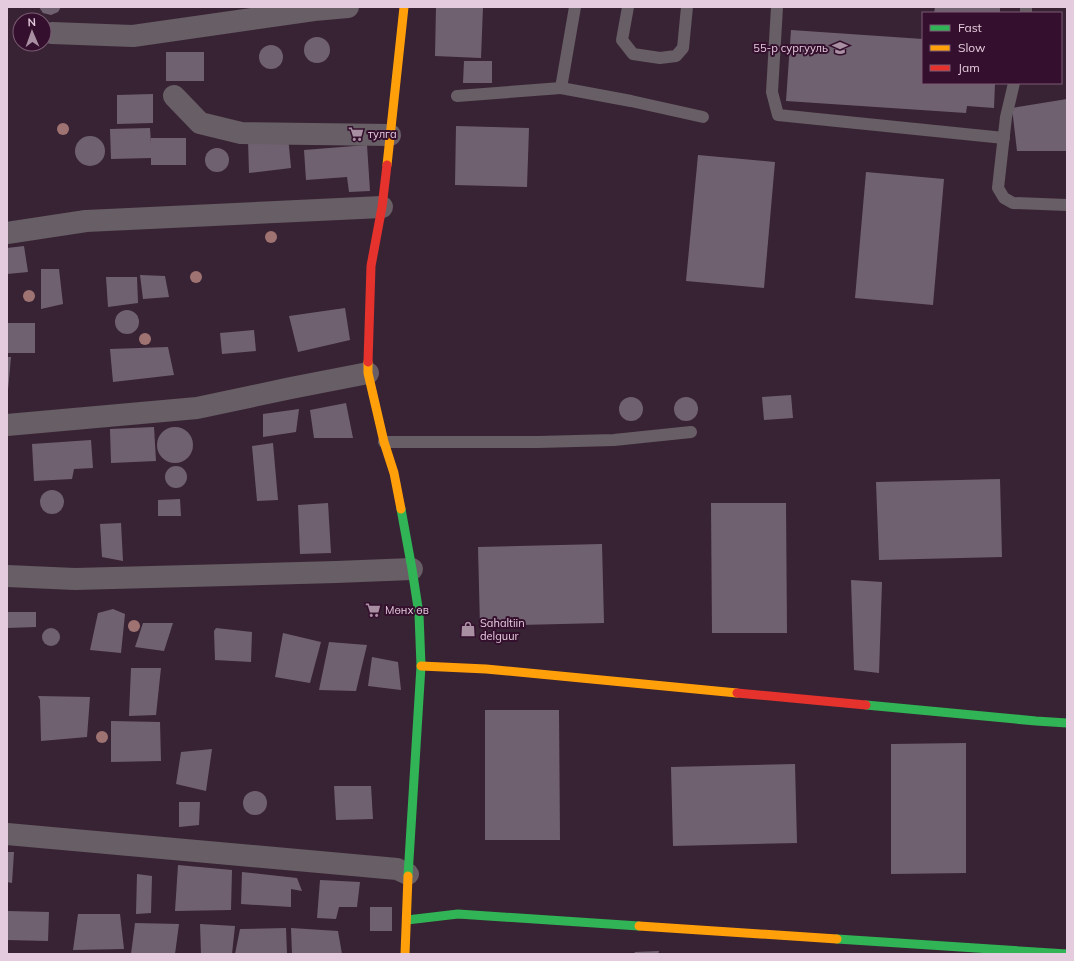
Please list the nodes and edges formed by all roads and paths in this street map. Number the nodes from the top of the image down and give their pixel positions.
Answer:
1 (348, 7) edge
2 (404, 7) edge
3 (575, 7) edge
4 (628, 7) edge
5 (687, 7) edge
6 (777, 7) edge
7 (52, 33) dead end
8 (1014, 84) edge
9 (561, 88) junction
10 (174, 96) dead end
11 (457, 96) dead end
12 (703, 117) dead end
13 (390, 135) junction
14 (1004, 138) junction
15 (1067, 205) edge
16 (382, 207) junction
17 (7, 233) edge
18 (368, 373) junction
19 (7, 425) edge
20 (691, 432) dead end
21 (384, 442) junction
22 (412, 569) junction
23 (7, 576) edge
24 (421, 666) junction
25 (1067, 723) edge
26 (7, 834) edge
27 (408, 874) junction
28 (407, 920) junction
29 (980, 951) edge
30 (405, 954) edge
31 (1067, 954) edge

1 - 7 street
2 - 13 street
3 - 9 lane
4 - 5 lane
6 - 14 lane
8 - 14 lane
9 - 11 lane
9 - 12 lane
10 - 13 street
13 - 16 street
14 - 15 lane
16 - 17 street
16 - 18 street
18 - 19 street
18 - 21 street
20 - 21 lane
21 - 22 street
22 - 23 street
22 - 24 street
24 - 25 street
24 - 27 street
26 - 27 street
27 - 28 street
28 - 29 street
28 - 30 street
29 - 31 street

